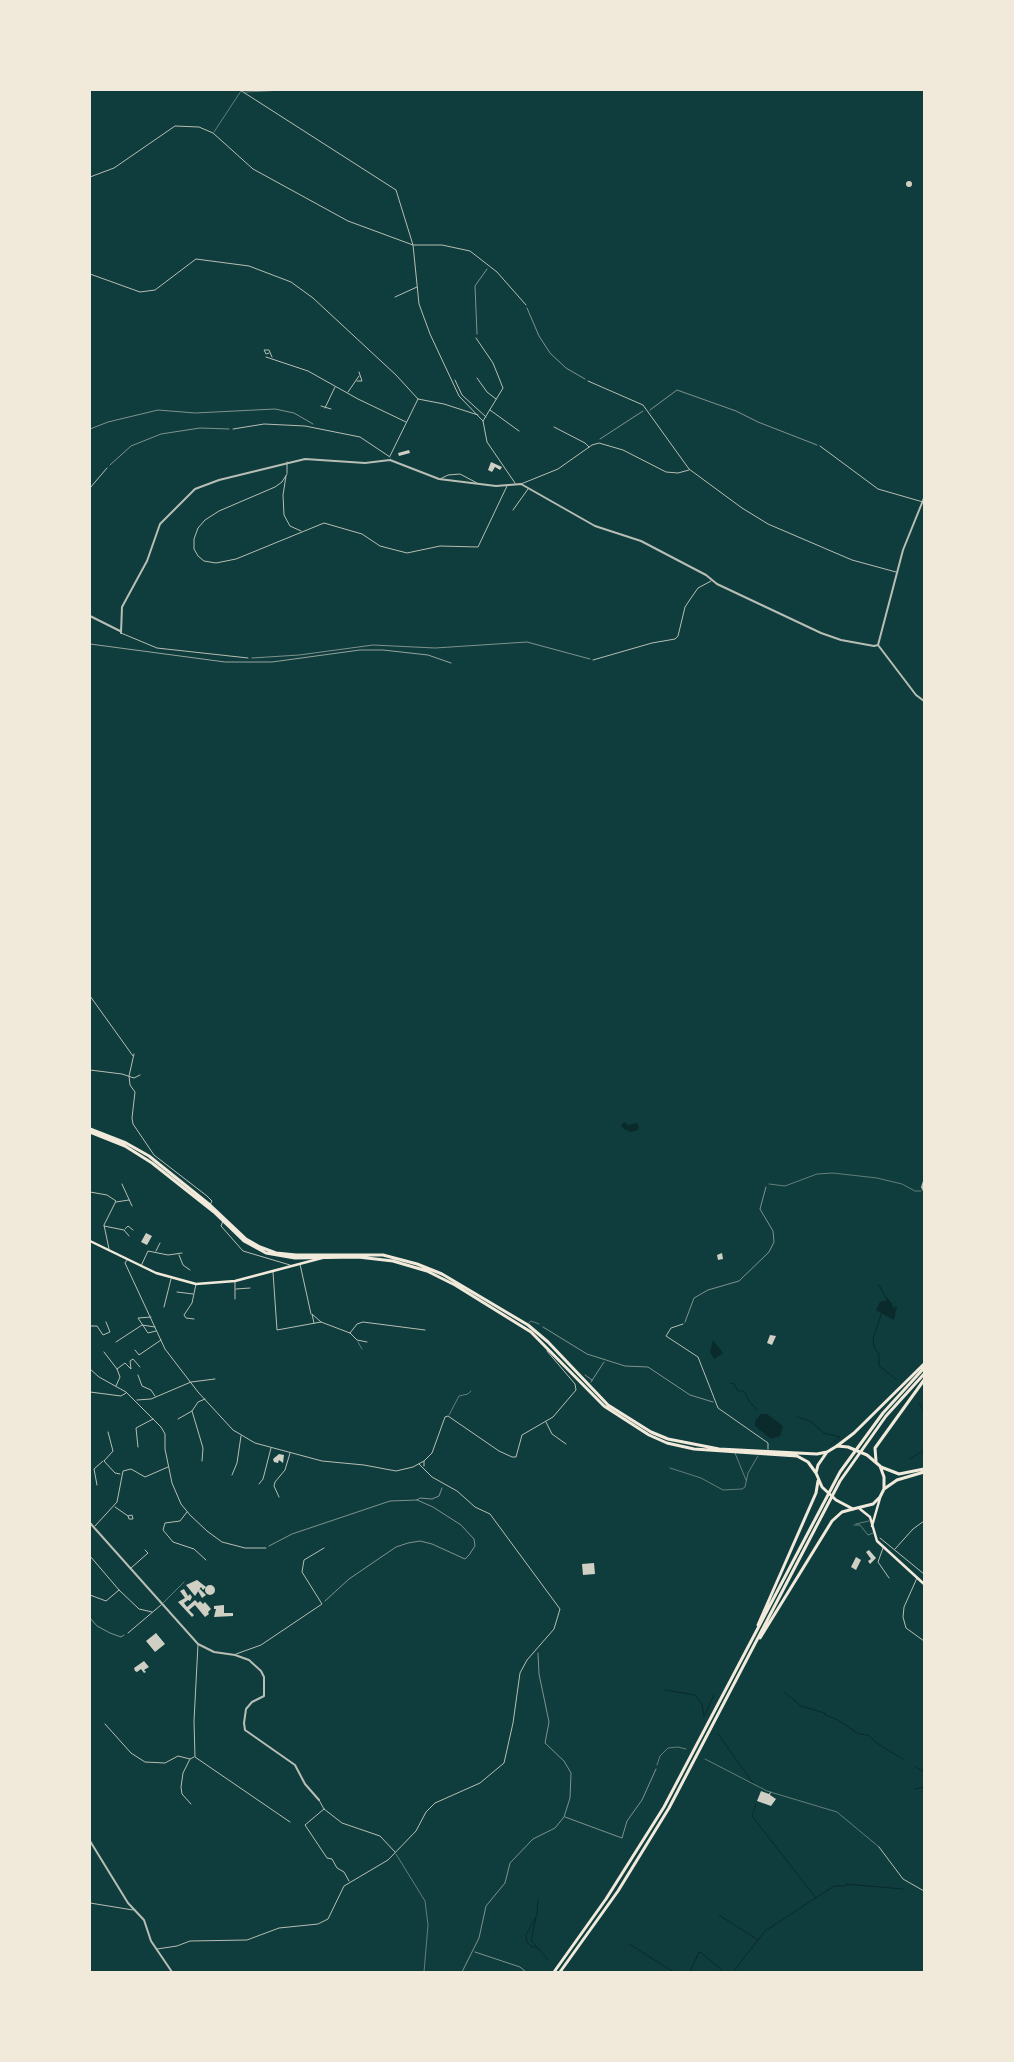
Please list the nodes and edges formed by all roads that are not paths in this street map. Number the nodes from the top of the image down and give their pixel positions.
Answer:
1 (286, 90) edge
2 (242, 91) edge
3 (213, 133) junction
4 (90, 177) edge
5 (414, 245) junction
6 (90, 274) edge
7 (417, 287) junction
8 (395, 298) dead end
9 (526, 305) road end
10 (476, 338) road end
11 (269, 353) dead end
12 (266, 358) dead end
13 (272, 358) junction
14 (359, 372) dead end
15 (359, 376) junction
16 (477, 378) dead end
17 (356, 380) junction
18 (454, 380) dead end
19 (588, 381) road end
20 (335, 386) junction
21 (347, 393) junction
22 (418, 399) junction
23 (497, 399) junction
24 (321, 406) dead end
25 (325, 408) junction
26 (331, 409) dead end
27 (490, 410) junction
28 (478, 415) junction
29 (486, 417) junction
30 (483, 421) junction
31 (406, 422) junction
32 (554, 427) dead end
33 (233, 429) road end
34 (519, 431) dead end
35 (820, 446) road end
36 (589, 447) junction
37 (390, 458) junction
38 (287, 462) junction
39 (107, 468) road end
40 (690, 469) junction
41 (287, 474) junction
42 (439, 479) junction
43 (477, 484) junction
44 (515, 484) junction
45 (521, 484) junction
46 (507, 485) junction
47 (90, 488) edge
48 (528, 489) junction
49 (924, 498) edge
50 (923, 502) junction
51 (513, 510) dead end
52 (302, 531) junction
53 (897, 572) junction
54 (711, 580) junction
55 (90, 616) edge
56 (121, 632) junction
57 (878, 645) junction
58 (248, 658) road end
59 (594, 660) road end
60 (924, 702) edge
61 (90, 996) edge
62 (90, 1070) edge
63 (140, 1075) dead end
64 (129, 1076) junction
65 (135, 1078) junction
66 (138, 1082) dead end
67 (90, 1130) edge
68 (924, 1181) edge
69 (122, 1184) dead end
70 (769, 1184) road end
71 (924, 1191) edge
72 (90, 1192) edge
73 (93, 1193) junction
74 (90, 1196) edge
75 (130, 1200) junction
76 (116, 1202) junction
77 (210, 1205) junction
78 (132, 1206) dead end
79 (223, 1221) junction
80 (104, 1226) junction
81 (124, 1230) junction
82 (133, 1230) dead end
83 (129, 1236) dead end
84 (90, 1241) edge
85 (156, 1242) dead end
86 (109, 1251) junction
87 (156, 1251) junction
88 (182, 1253) dead end
89 (179, 1254) junction
90 (313, 1255) junction
91 (308, 1258) junction
92 (322, 1258) junction
93 (127, 1260) junction
94 (304, 1263) junction
95 (299, 1264) junction
96 (141, 1266) junction
97 (290, 1266) junction
98 (90, 1269) edge
99 (190, 1270) dead end
100 (273, 1271) junction
101 (90, 1276) edge
102 (171, 1278) junction
103 (235, 1281) junction
104 (196, 1284) junction
105 (250, 1288) dead end
106 (235, 1289) junction
107 (177, 1292) dead end
108 (193, 1295) junction
109 (234, 1299) dead end
110 (164, 1307) dead end
111 (312, 1314) junction
112 (151, 1317) junction
113 (194, 1319) dead end
114 (106, 1322) dead end
115 (321, 1322) junction
116 (529, 1323) dead end
117 (314, 1324) junction
118 (539, 1324) road end
119 (683, 1324) road end
120 (142, 1325) junction
121 (90, 1326) edge
122 (155, 1327) junction
123 (157, 1330) junction
124 (425, 1330) dead end
125 (350, 1333) junction
126 (161, 1340) junction
127 (357, 1340) junction
128 (116, 1342) dead end
129 (367, 1342) dead end
130 (549, 1348) junction
131 (362, 1349) dead end
132 (135, 1350) dead end
133 (104, 1352) dead end
134 (924, 1364) edge
135 (140, 1367) dead end
136 (924, 1368) edge
137 (90, 1369) edge
138 (117, 1369) junction
139 (924, 1374) edge
140 (138, 1375) dead end
141 (215, 1379) dead end
142 (924, 1380) edge
143 (191, 1382) junction
144 (116, 1386) junction
145 (471, 1391) dead end
146 (90, 1392) edge
147 (126, 1392) junction
148 (156, 1397) junction
149 (205, 1399) junction
150 (136, 1400) junction
151 (192, 1412) junction
152 (448, 1416) junction
153 (154, 1418) junction
154 (178, 1418) dead end
155 (545, 1422) junction
156 (108, 1432) dead end
157 (242, 1436) junction
158 (566, 1444) dead end
159 (837, 1446) junction
160 (138, 1448) dead end
161 (271, 1448) junction
162 (827, 1452) junction
163 (290, 1453) junction
164 (735, 1453) junction
165 (768, 1453) junction
166 (758, 1454) junction
167 (855, 1454) junction
168 (104, 1461) junction
169 (202, 1461) dead end
170 (424, 1461) junction
171 (876, 1461) junction
172 (419, 1464) junction
173 (168, 1466) junction
174 (880, 1466) junction
175 (424, 1467) junction
176 (670, 1468) dead end
177 (924, 1471) edge
178 (816, 1473) junction
179 (121, 1475) junction
180 (232, 1475) dead end
181 (818, 1481) junction
182 (747, 1482) junction
183 (259, 1484) dead end
184 (97, 1485) dead end
185 (884, 1489) junction
186 (280, 1497) dead end
187 (880, 1497) junction
188 (827, 1499) junction
189 (115, 1507) junction
190 (852, 1509) junction
191 (860, 1509) junction
192 (187, 1512) junction
193 (128, 1516) dead end
194 (870, 1520) junction
195 (924, 1521) edge
196 (90, 1522) edge
197 (872, 1526) junction
198 (94, 1527) junction
199 (873, 1532) junction
200 (880, 1538) dead end
201 (266, 1548) road end
202 (324, 1548) dead end
203 (883, 1548) junction
204 (145, 1550) dead end
205 (894, 1550) junction
206 (90, 1556) edge
207 (206, 1560) dead end
208 (907, 1560) junction
209 (902, 1565) junction
210 (130, 1568) junction
211 (924, 1574) edge
212 (889, 1578) dead end
213 (917, 1578) junction
214 (184, 1582) dead end
215 (924, 1584) edge
216 (119, 1590) junction
217 (90, 1595) edge
218 (162, 1604) junction
219 (152, 1612) junction
220 (128, 1633) road end
221 (924, 1641) edge
222 (198, 1644) junction
223 (749, 1646) junction
224 (235, 1654) junction
225 (749, 1656) junction
226 (105, 1724) dead end
227 (686, 1749) dead end
228 (195, 1757) junction
229 (190, 1759) junction
230 (705, 1759) dead end
231 (657, 1765) road end
232 (319, 1800) joint
233 (191, 1804) dead end
234 (324, 1809) junction
235 (290, 1822) dead end
236 (90, 1842) edge
237 (879, 1847) joint
238 (396, 1853) junction
239 (349, 1882) junction
240 (924, 1891) edge
241 (90, 1903) edge
242 (133, 1910) junction
243 (156, 1949) junction
244 (172, 1972) edge
245 (424, 1972) edge
246 (554, 1972) edge
247 (560, 1972) edge

1 - 2 lane
2 - 3 lane
2 - 5 street
3 - 4 street
3 - 5 street
5 - 7 street
5 - 9 street
6 - 22 street
7 - 8 street
7 - 28 street
10 - 23 street
11 - 13 street
12 - 13 street
13 - 20 street
14 - 15 street
15 - 17 street
15 - 17 street
16 - 23 street
17 - 21 street
18 - 29 street
19 - 40 street
20 - 21 street
20 - 25 street
21 - 31 street
22 - 28 street
22 - 31 street
23 - 27 street
24 - 25 street
25 - 26 street
27 - 29 street
27 - 34 street
28 - 30 street
29 - 30 street
30 - 44 street
31 - 37 street
32 - 36 street
33 - 37 street
35 - 50 street
36 - 40 street
36 - 45 street
37 - 38 street
37 - 42 street
38 - 41 street
38 - 56 street
39 - 47 street
40 - 53 street
41 - 52 street
41 - 52 street
42 - 43 street
42 - 43 street
43 - 46 street
44 - 45 street
44 - 46 street
45 - 48 street
46 - 52 street
48 - 51 street
48 - 54 street
49 - 50 street
50 - 53 street
53 - 57 street
54 - 57 street
54 - 59 street
55 - 56 street
56 - 58 street
57 - 60 street
61 - 64 street
62 - 64 street
63 - 65 street
64 - 65 street
64 - 77 street
65 - 66 street
67 - 77 highway
67 - 79 highway
68 - 71 street
69 - 75 street
70 - 71 lane
72 - 73 street
73 - 74 street
73 - 76 street
75 - 76 street
75 - 78 street
76 - 80 street
77 - 90 highway
79 - 91 highway
79 - 97 street
80 - 81 street
80 - 86 street
81 - 82 street
81 - 83 street
84 - 86 main road
85 - 87 street
86 - 93 main road
87 - 89 street
87 - 96 street
88 - 89 street
89 - 99 street
90 - 91 main road
90 - 165 highway
91 - 92 highway
91 - 94 main road
92 - 94 main road
92 - 130 highway
93 - 96 main road
93 - 112 street
94 - 95 main road
95 - 97 main road
95 - 111 street
96 - 102 main road
97 - 100 main road
98 - 101 street
100 - 103 main road
100 - 117 street
102 - 104 main road
102 - 110 street
103 - 104 main road
103 - 106 street
104 - 108 street
105 - 106 street
106 - 109 street
107 - 108 street
108 - 113 street
111 - 115 street
111 - 117 street
112 - 120 street
112 - 122 street
114 - 121 street
115 - 117 street
115 - 125 street
116 - 118 lane
119 - 165 street
120 - 122 street
120 - 123 street
120 - 128 street
122 - 123 street
123 - 126 street
124 - 125 street
125 - 127 street
126 - 132 street
126 - 143 street
127 - 129 street
127 - 131 lane
130 - 155 street
130 - 164 highway
133 - 138 street
134 - 159 highway
135 - 138 street
136 - 167 highway
137 - 144 street
138 - 144 street
139 - 167 highway
140 - 148 street
141 - 143 street
142 - 171 highway
143 - 148 street
143 - 149 street
144 - 147 street
145 - 152 lane
146 - 147 street
147 - 150 street
148 - 150 street
149 - 151 street
149 - 157 street
150 - 153 street
151 - 154 street
151 - 169 street
152 - 155 street
152 - 170 street
153 - 160 street
153 - 173 street
155 - 158 street
156 - 168 street
157 - 161 street
157 - 180 street
159 - 162 highway
159 - 171 highway
161 - 163 street
161 - 183 street
162 - 165 highway
162 - 178 highway
163 - 172 street
163 - 186 street
164 - 166 highway
164 - 182 lane
165 - 166 highway
165 - 178 highway
166 - 182 lane
167 - 188 highway
167 - 188 highway
168 - 179 street
168 - 184 street
170 - 172 street
170 - 175 street
171 - 174 highway
172 - 175 street
173 - 179 street
173 - 192 street
174 - 177 highway
174 - 185 highway
175 - 238 street
176 - 182 lane
177 - 185 highway
178 - 181 highway
179 - 189 street
181 - 190 highway
181 - 223 highway
185 - 187 highway
187 - 191 highway
187 - 197 main road
188 - 223 highway
188 - 225 highway
189 - 193 street
189 - 198 street
190 - 191 highway
190 - 225 highway
191 - 194 main road
192 - 201 street
192 - 207 street
194 - 197 main road
194 - 199 lane
195 - 205 street
196 - 198 street
197 - 199 main road
198 - 210 street
199 - 203 main road
200 - 205 street
202 - 224 street
203 - 209 main road
203 - 212 street
204 - 210 street
205 - 208 street
206 - 216 street
208 - 209 street
208 - 211 street
209 - 213 main road
210 - 218 street
213 - 215 main road
213 - 221 street
214 - 218 lane
216 - 217 street
216 - 219 street
218 - 219 street
218 - 222 street
219 - 220 street
222 - 224 street
222 - 228 street
223 - 246 highway
224 - 232 street
225 - 247 highway
226 - 229 street
227 - 231 lane
228 - 229 street
228 - 235 street
229 - 233 street
230 - 237 lane
232 - 234 street
234 - 238 street
234 - 239 street
236 - 242 street
237 - 240 street
238 - 239 street
238 - 245 lane
239 - 243 street
241 - 242 street
242 - 243 street
243 - 244 street

